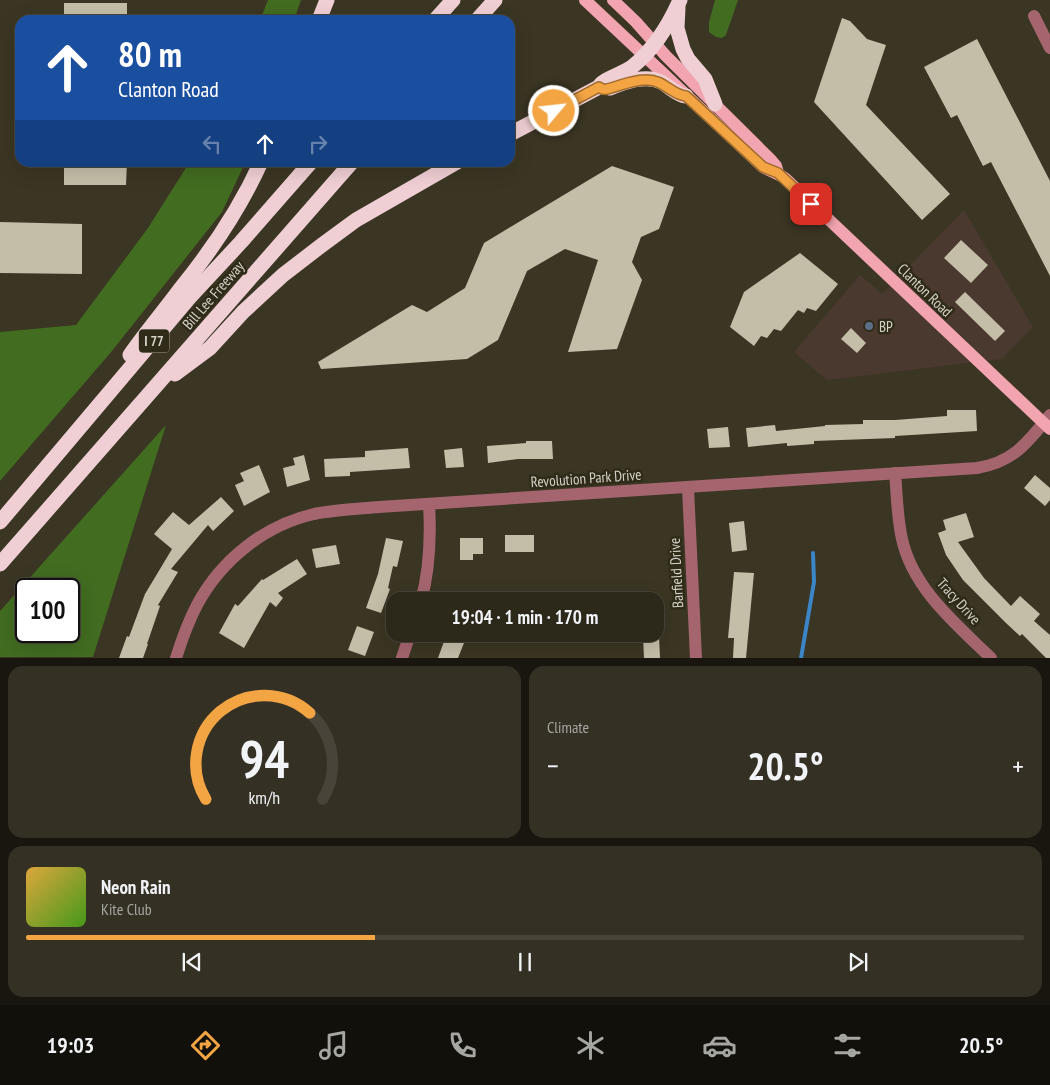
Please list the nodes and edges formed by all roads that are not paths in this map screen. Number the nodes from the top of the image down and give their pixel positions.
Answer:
1 (327, 0) edge
2 (453, 0) edge
3 (494, 0) edge
4 (585, 0) edge
5 (613, 0) edge
6 (679, 1) edge
7 (321, 15) edge
8 (440, 15) edge
9 (481, 15) edge
10 (1034, 16) dead end
11 (654, 43) junction
12 (1050, 48) edge
13 (643, 56) junction
14 (599, 87) junction
15 (686, 96) junction
16 (715, 104) junction
17 (515, 131) edge
18 (258, 167) edge
19 (307, 167) edge
20 (348, 167) edge
21 (448, 167) edge
22 (778, 173) junction
23 (152, 391) junction
24 (1048, 422) edge
25 (83, 425) junction
26 (895, 474) junction
27 (688, 488) junction
28 (429, 504) junction
29 (0, 522) edge
30 (0, 564) edge
31 (424, 592) edge
32 (407, 642) edge
33 (990, 657) edge
34 (176, 658) edge
35 (402, 658) edge
36 (696, 658) edge

1 - 7 highway
2 - 8 highway
3 - 9 highway
4 - 13 main road, Clanton Road
5 - 11 main road, Clanton Road
6 - 11 highway
6 - 16 highway
10 - 12 street
11 - 13 highway
11 - 16 main road, Clanton Road
13 - 14 highway
13 - 15 main road, Clanton Road
14 - 15 highway
14 - 17 highway
15 - 22 main road, Clanton Road
16 - 22 main road, Clanton Road
18 - 25 highway
19 - 25 highway, Bill Lee Freeway / I 77
20 - 23 highway, Bill Lee Freeway / I 77
21 - 23 highway
22 - 24 main road, Clanton Road
23 - 30 highway, Bill Lee Freeway / I 77
24 - 26 street, Revolution Park Drive
25 - 29 highway, Bill Lee Freeway / I 77
26 - 27 street, Revolution Park Drive
26 - 33 street, Tracy Drive
27 - 28 street, Revolution Park Drive
27 - 36 street, Barfield Drive
28 - 31 street
28 - 34 street, Revolution Park Drive
32 - 35 street

